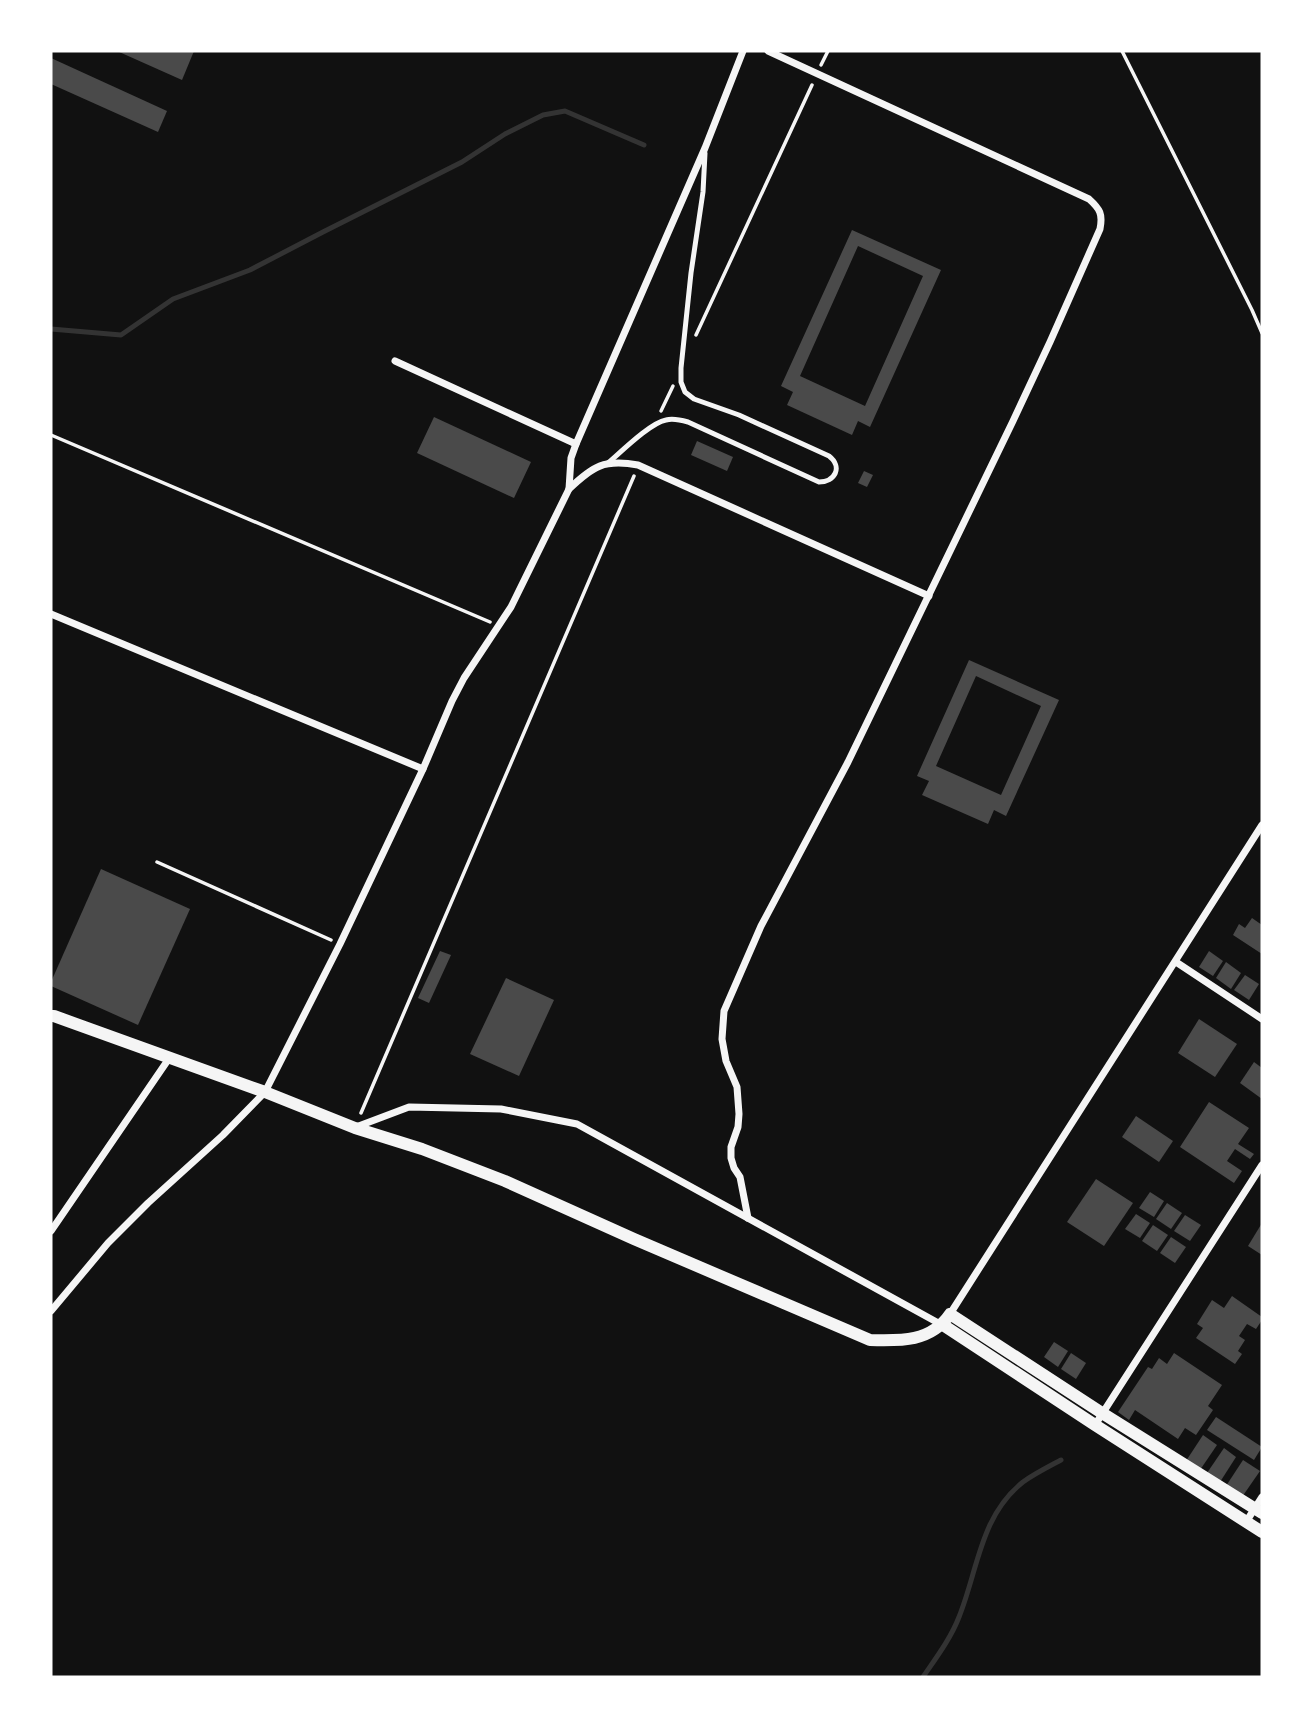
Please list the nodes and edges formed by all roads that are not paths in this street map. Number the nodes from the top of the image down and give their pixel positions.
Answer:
1 (743, 51) edge
2 (768, 51) edge
3 (705, 148) junction
4 (395, 361) dead end
5 (576, 444) junction
6 (608, 463) junction
7 (569, 489) junction
8 (929, 596) junction
9 (51, 614) edge
10 (423, 769) junction
11 (1262, 825) edge
12 (1175, 961) junction
13 (52, 1015) edge
14 (1262, 1019) edge
15 (170, 1057) junction
16 (265, 1092) junction
17 (355, 1128) junction
18 (1262, 1165) edge
19 (748, 1218) junction
20 (51, 1231) edge
21 (51, 1311) edge
22 (946, 1320) junction
23 (1102, 1413) junction
24 (1095, 1425) junction
25 (1262, 1497) edge
26 (1259, 1511) edge
27 (1246, 1522) junction
28 (1262, 1532) edge

1 - 3 street
2 - 8 street
3 - 5 street
3 - 6 lane
4 - 5 street
5 - 7 street
6 - 7 street
6 - 8 street
7 - 10 street
8 - 19 street
9 - 10 street
10 - 16 street
11 - 12 street
12 - 14 street
12 - 22 street
13 - 15 street
15 - 16 street
15 - 20 street
16 - 17 street
16 - 21 street
17 - 19 street
17 - 22 street
18 - 23 street
19 - 22 street
22 - 23 street
22 - 24 street
23 - 24 street
23 - 26 street
24 - 27 street
25 - 26 street
26 - 27 street
27 - 28 street

